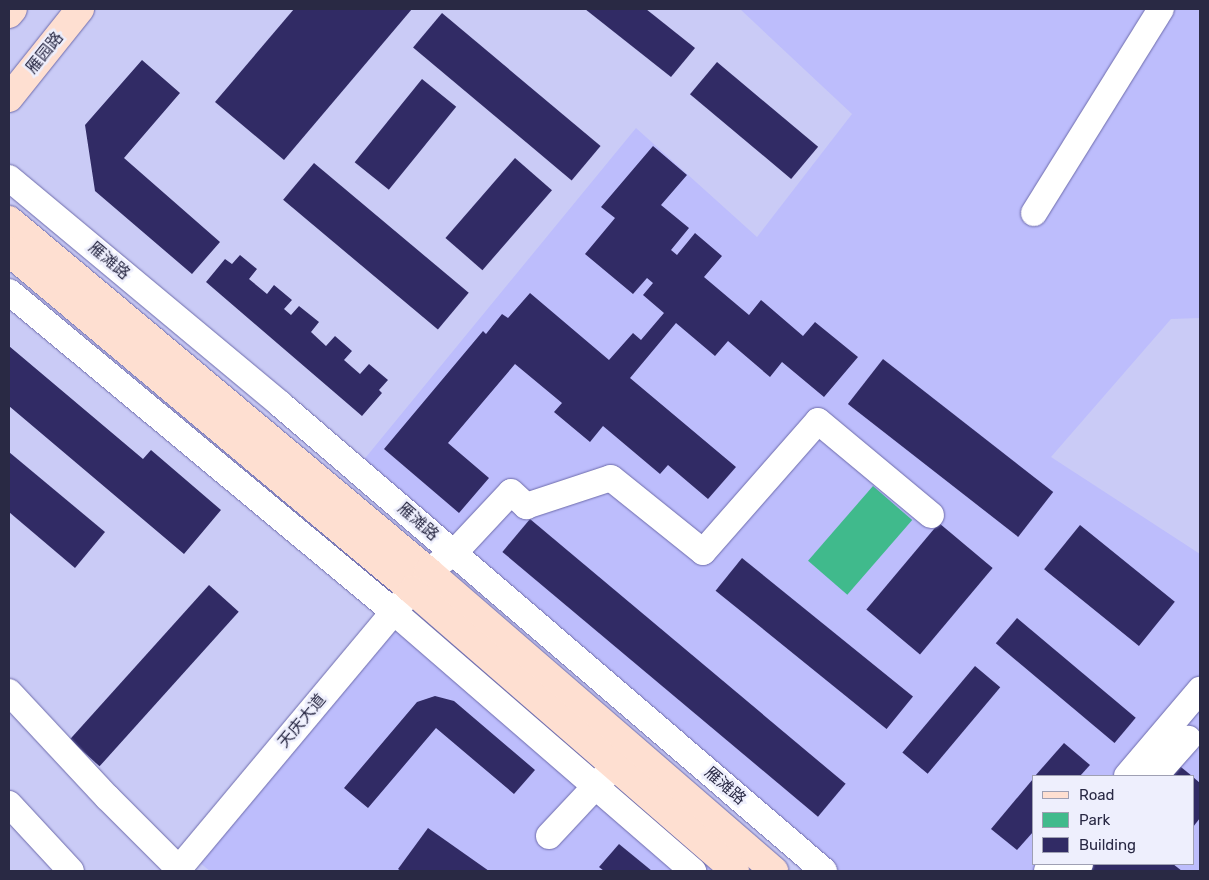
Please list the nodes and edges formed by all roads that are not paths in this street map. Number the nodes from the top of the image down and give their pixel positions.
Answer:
1 (13, 9) edge
2 (80, 9) edge
3 (1161, 9) edge
4 (9, 14) edge
5 (9, 98) edge
6 (9, 178) edge
7 (1034, 213) dead end
8 (9, 220) edge
9 (9, 252) edge
10 (9, 292) edge
11 (931, 516) dead end
12 (454, 553) junction
13 (420, 581) junction
14 (394, 612) junction
15 (1200, 690) edge
16 (9, 692) edge
17 (1186, 738) edge
18 (614, 766) junction
19 (1129, 775) edge
20 (1156, 775) edge
21 (595, 786) junction
22 (9, 804) edge
23 (549, 836) dead end
24 (178, 870) edge
25 (71, 871) edge
26 (693, 871) edge
27 (735, 871) edge
28 (774, 871) edge
29 (824, 871) edge

1 - 4 main road
2 - 5 main road, 雁园路
3 - 7 street
6 - 12 street, 雁滩路
8 - 13 main road, 雁滩路
9 - 13 main road, 雁滩路
10 - 14 street
11 - 12 street, 天庆大道
12 - 13 street, 天庆大道
12 - 29 street, 雁滩路
13 - 14 street, 天庆大道
13 - 18 main road, 雁滩路
13 - 28 main road, 雁滩路
14 - 21 street
14 - 24 street, 天庆大道
15 - 17 street
16 - 24 street
17 - 19 street
17 - 20 street
18 - 21 street
18 - 27 main road, 雁滩路
21 - 23 street
21 - 26 street
22 - 25 street

